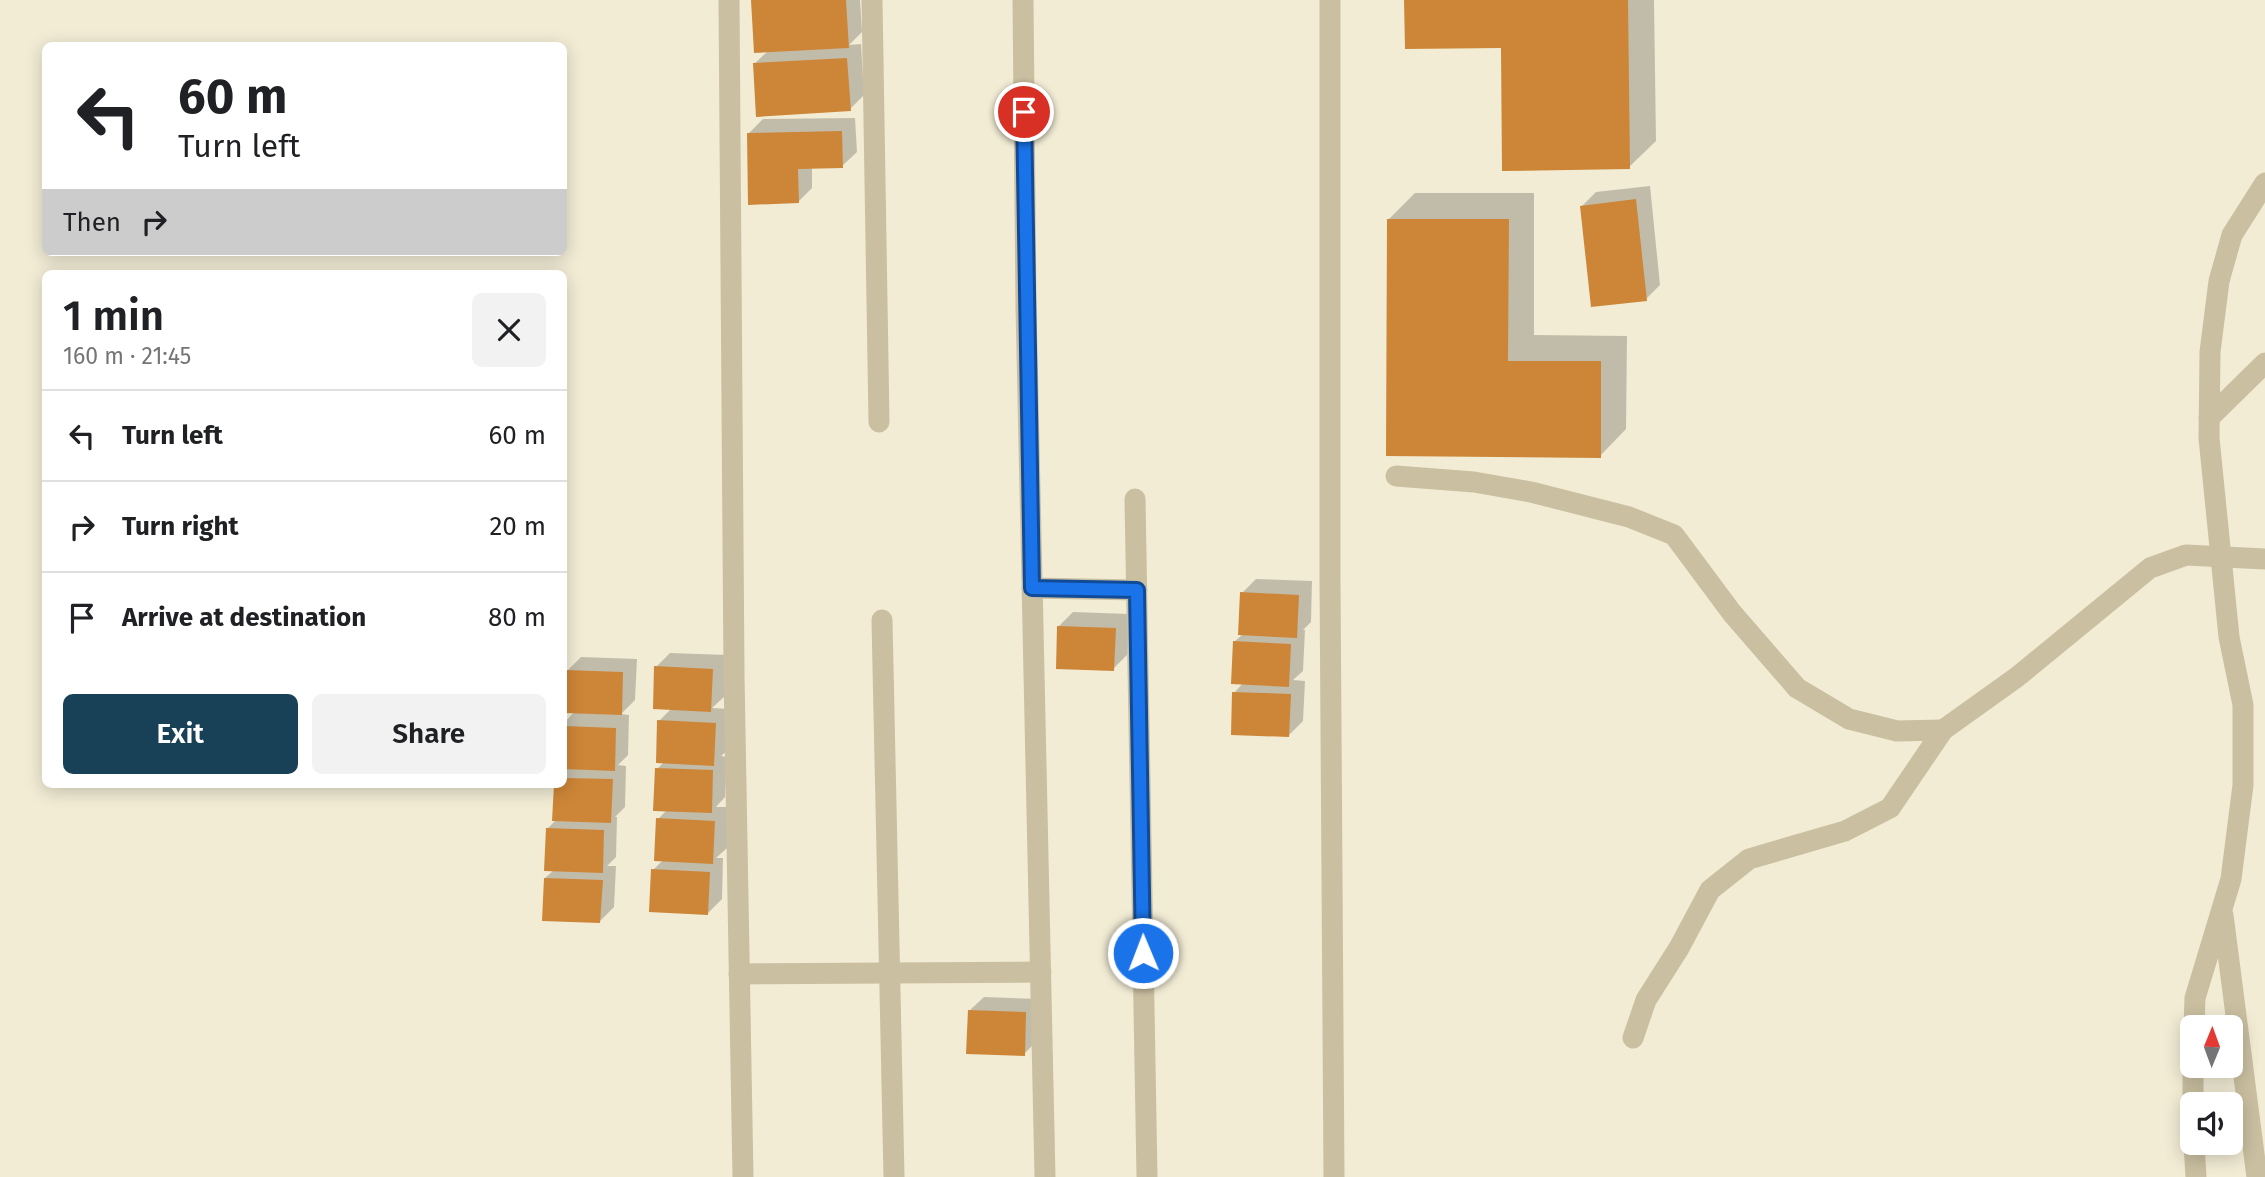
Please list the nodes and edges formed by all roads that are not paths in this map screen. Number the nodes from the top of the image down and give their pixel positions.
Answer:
1 (729, 0) edge
2 (872, 0) edge
3 (1023, 0) edge
4 (1330, 0) edge
5 (2265, 184) edge
6 (2265, 363) edge
7 (2209, 418) junction
8 (878, 422) dead end
9 (1396, 476) dead end
10 (1135, 499) dead end
11 (2220, 556) junction
12 (2265, 559) edge
13 (1032, 588) junction
14 (1137, 590) junction
15 (882, 621) dead end
16 (1943, 730) junction
17 (2222, 908) junction
18 (890, 972) junction
19 (1041, 972) junction
20 (739, 974) junction
21 (2194, 1015) edge
22 (1633, 1038) dead end
23 (2195, 1155) edge
24 (743, 1177) edge
25 (894, 1177) edge
26 (1045, 1177) edge
27 (1147, 1177) edge
28 (1334, 1177) edge
29 (2196, 1177) edge
30 (2258, 1177) edge

1 - 20 street
2 - 8 street
3 - 13 street
4 - 28 street
5 - 7 street
6 - 7 street
7 - 11 street
9 - 16 street
10 - 14 street
11 - 12 street
11 - 16 street
11 - 17 street
13 - 14 street
13 - 19 street
14 - 27 street
15 - 18 street
16 - 22 street
17 - 21 street
17 - 30 street
18 - 19 street
18 - 20 street
18 - 25 street
19 - 26 street
20 - 24 street
23 - 29 street

